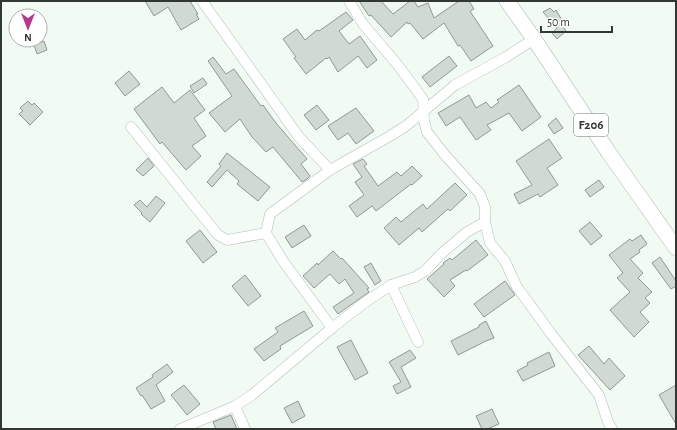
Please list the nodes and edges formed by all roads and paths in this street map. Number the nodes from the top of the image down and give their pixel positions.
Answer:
1 (202, 1) edge
2 (349, 1) edge
3 (507, 1) edge
4 (534, 39) junction
5 (423, 112) junction
6 (131, 127) dead end
7 (330, 170) junction
8 (485, 222) junction
9 (266, 233) junction
10 (676, 248) edge
11 (391, 285) junction
12 (332, 328) junction
13 (418, 342) dead end
14 (235, 406) junction
15 (180, 429) edge
16 (245, 429) edge
17 (612, 429) edge

1 - 7 street
2 - 5 street
3 - 4 main road, F206
4 - 5 street
4 - 10 main road, F206
5 - 7 street
5 - 8 street
6 - 9 street
7 - 9 street
8 - 11 street
8 - 17 street
9 - 12 street
11 - 12 street
11 - 13 street
12 - 14 street
14 - 15 street
14 - 16 street

